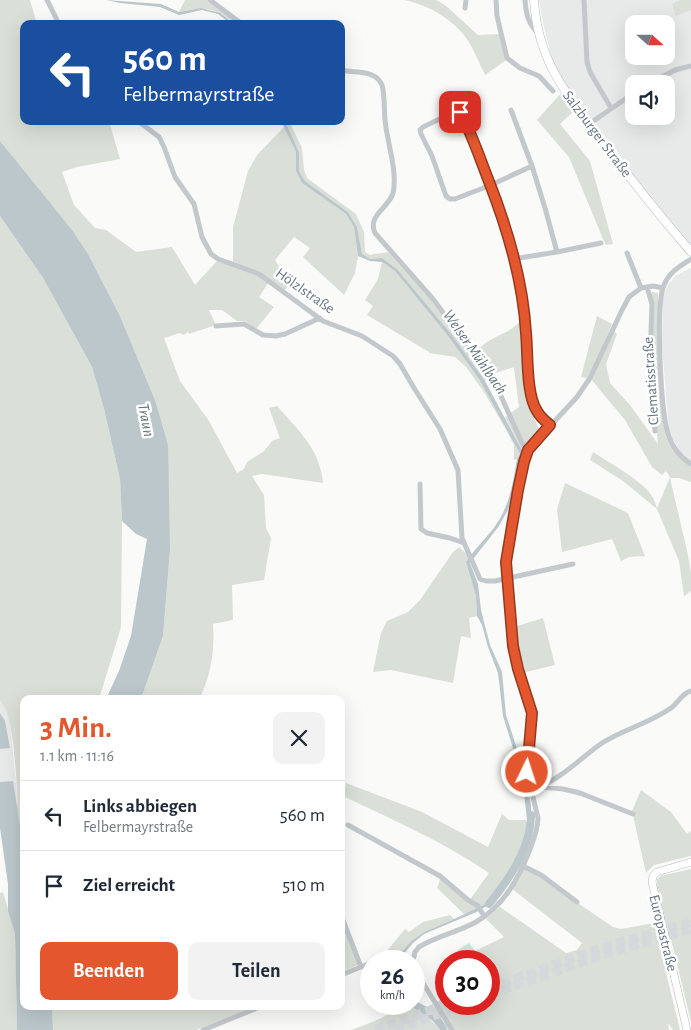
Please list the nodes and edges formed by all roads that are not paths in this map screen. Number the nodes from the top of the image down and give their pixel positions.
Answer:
1 (47, 0) edge
2 (210, 0) edge
3 (466, 0) edge
4 (496, 0) edge
5 (525, 0) edge
6 (534, 0) edge
7 (584, 0) edge
8 (465, 8) dead end
9 (57, 20) edge
10 (237, 20) edge
11 (539, 34) junction
12 (691, 66) edge
13 (345, 70) edge
14 (665, 75) edge
15 (553, 91) dead end
16 (625, 99) edge
17 (611, 108) junction
18 (511, 110) dead end
19 (589, 124) junction
20 (143, 125) edge
21 (532, 166) junction
22 (491, 185) junction
23 (600, 243) dead end
24 (557, 252) junction
25 (691, 252) edge
26 (627, 253) dead end
27 (514, 259) junction
28 (691, 259) edge
29 (647, 287) junction
30 (641, 288) junction
31 (663, 288) junction
32 (320, 318) junction
33 (216, 326) dead end
34 (550, 425) junction
35 (655, 431) dead end
36 (528, 450) junction
37 (691, 464) edge
38 (420, 484) dead end
39 (464, 543) junction
40 (573, 564) dead end
41 (506, 579) junction
42 (691, 691) edge
43 (540, 787) junction
44 (532, 789) junction
45 (633, 814) dead end
46 (348, 825) dead end
47 (691, 862) edge
48 (524, 866) junction
49 (577, 902) dead end
50 (483, 914) junction
51 (345, 925) edge
52 (417, 950) edge
53 (360, 964) edge
54 (360, 967) edge
55 (345, 973) edge
56 (425, 985) edge
57 (252, 1010) edge
58 (203, 1030) edge
59 (452, 1030) edge
60 (687, 1030) edge

1 - 9 street
2 - 10 street
3 - 8 street
4 - 15 street
5 - 11 street
6 - 11 main road, Salzburger Straße
7 - 17 street
11 - 19 main road, Salzburger Straße
12 - 14 street
13 - 36 street
16 - 17 street
17 - 19 street
18 - 21 street
19 - 25 main road, Salzburger Straße
20 - 32 street, Hölzlstraße
21 - 22 street
21 - 24 street
22 - 22 street
22 - 27 street
23 - 24 street
24 - 27 street
26 - 30 street
27 - 34 street
28 - 31 street
29 - 30 street
29 - 31 street
29 - 35 street
30 - 34 street
31 - 37 street, Clematisstraße
32 - 33 street
32 - 39 street, Hölzlstraße
34 - 36 street
36 - 41 street
38 - 39 street
39 - 41 street, Hölzlstraße
40 - 41 street
41 - 44 street
42 - 43 street
43 - 44 street
43 - 45 street
44 - 48 street
46 - 50 street
47 - 60 street, Europastraße
48 - 49 street
48 - 50 street
50 - 52 street
51 - 53 street
54 - 55 street
56 - 59 street
57 - 58 street

